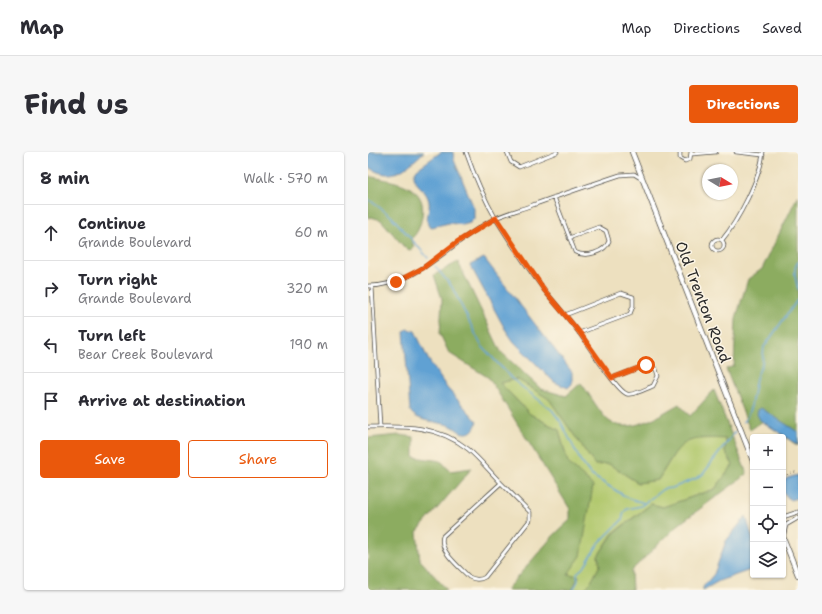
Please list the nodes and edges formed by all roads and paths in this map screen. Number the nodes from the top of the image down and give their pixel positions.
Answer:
1 (466, 152) edge
2 (507, 152) edge
3 (557, 152) edge
4 (632, 152) edge
5 (680, 152) edge
6 (716, 152) edge
7 (736, 152) edge
8 (691, 153) edge
9 (763, 154) edge
10 (643, 180) junction
11 (554, 197) junction
12 (496, 218) junction
13 (569, 238) junction
14 (722, 240) junction
15 (370, 286) edge
16 (565, 315) junction
17 (580, 333) junction
18 (612, 378) junction
19 (368, 427) edge
20 (380, 427) junction
21 (750, 453) edge
22 (798, 471) edge
23 (786, 475) edge
24 (501, 483) junction
25 (798, 512) edge
26 (786, 515) edge
27 (798, 518) edge
28 (786, 525) edge
29 (785, 542) edge
30 (798, 575) edge

1 - 12 street
2 - 3 street
4 - 10 main road, Old Trenton Road
5 - 8 street
6 - 8 street
7 - 9 street
9 - 14 street
10 - 11 street
10 - 21 main road, Old Trenton Road
11 - 12 street
11 - 13 street
12 - 15 street
12 - 16 street
13 - 13 street
14 - 14 street
15 - 20 street
16 - 17 street
16 - 17 street
17 - 18 street
18 - 18 street
19 - 20 street
20 - 24 street
22 - 23 path
24 - 24 street
25 - 26 street
27 - 28 street
29 - 30 main road

